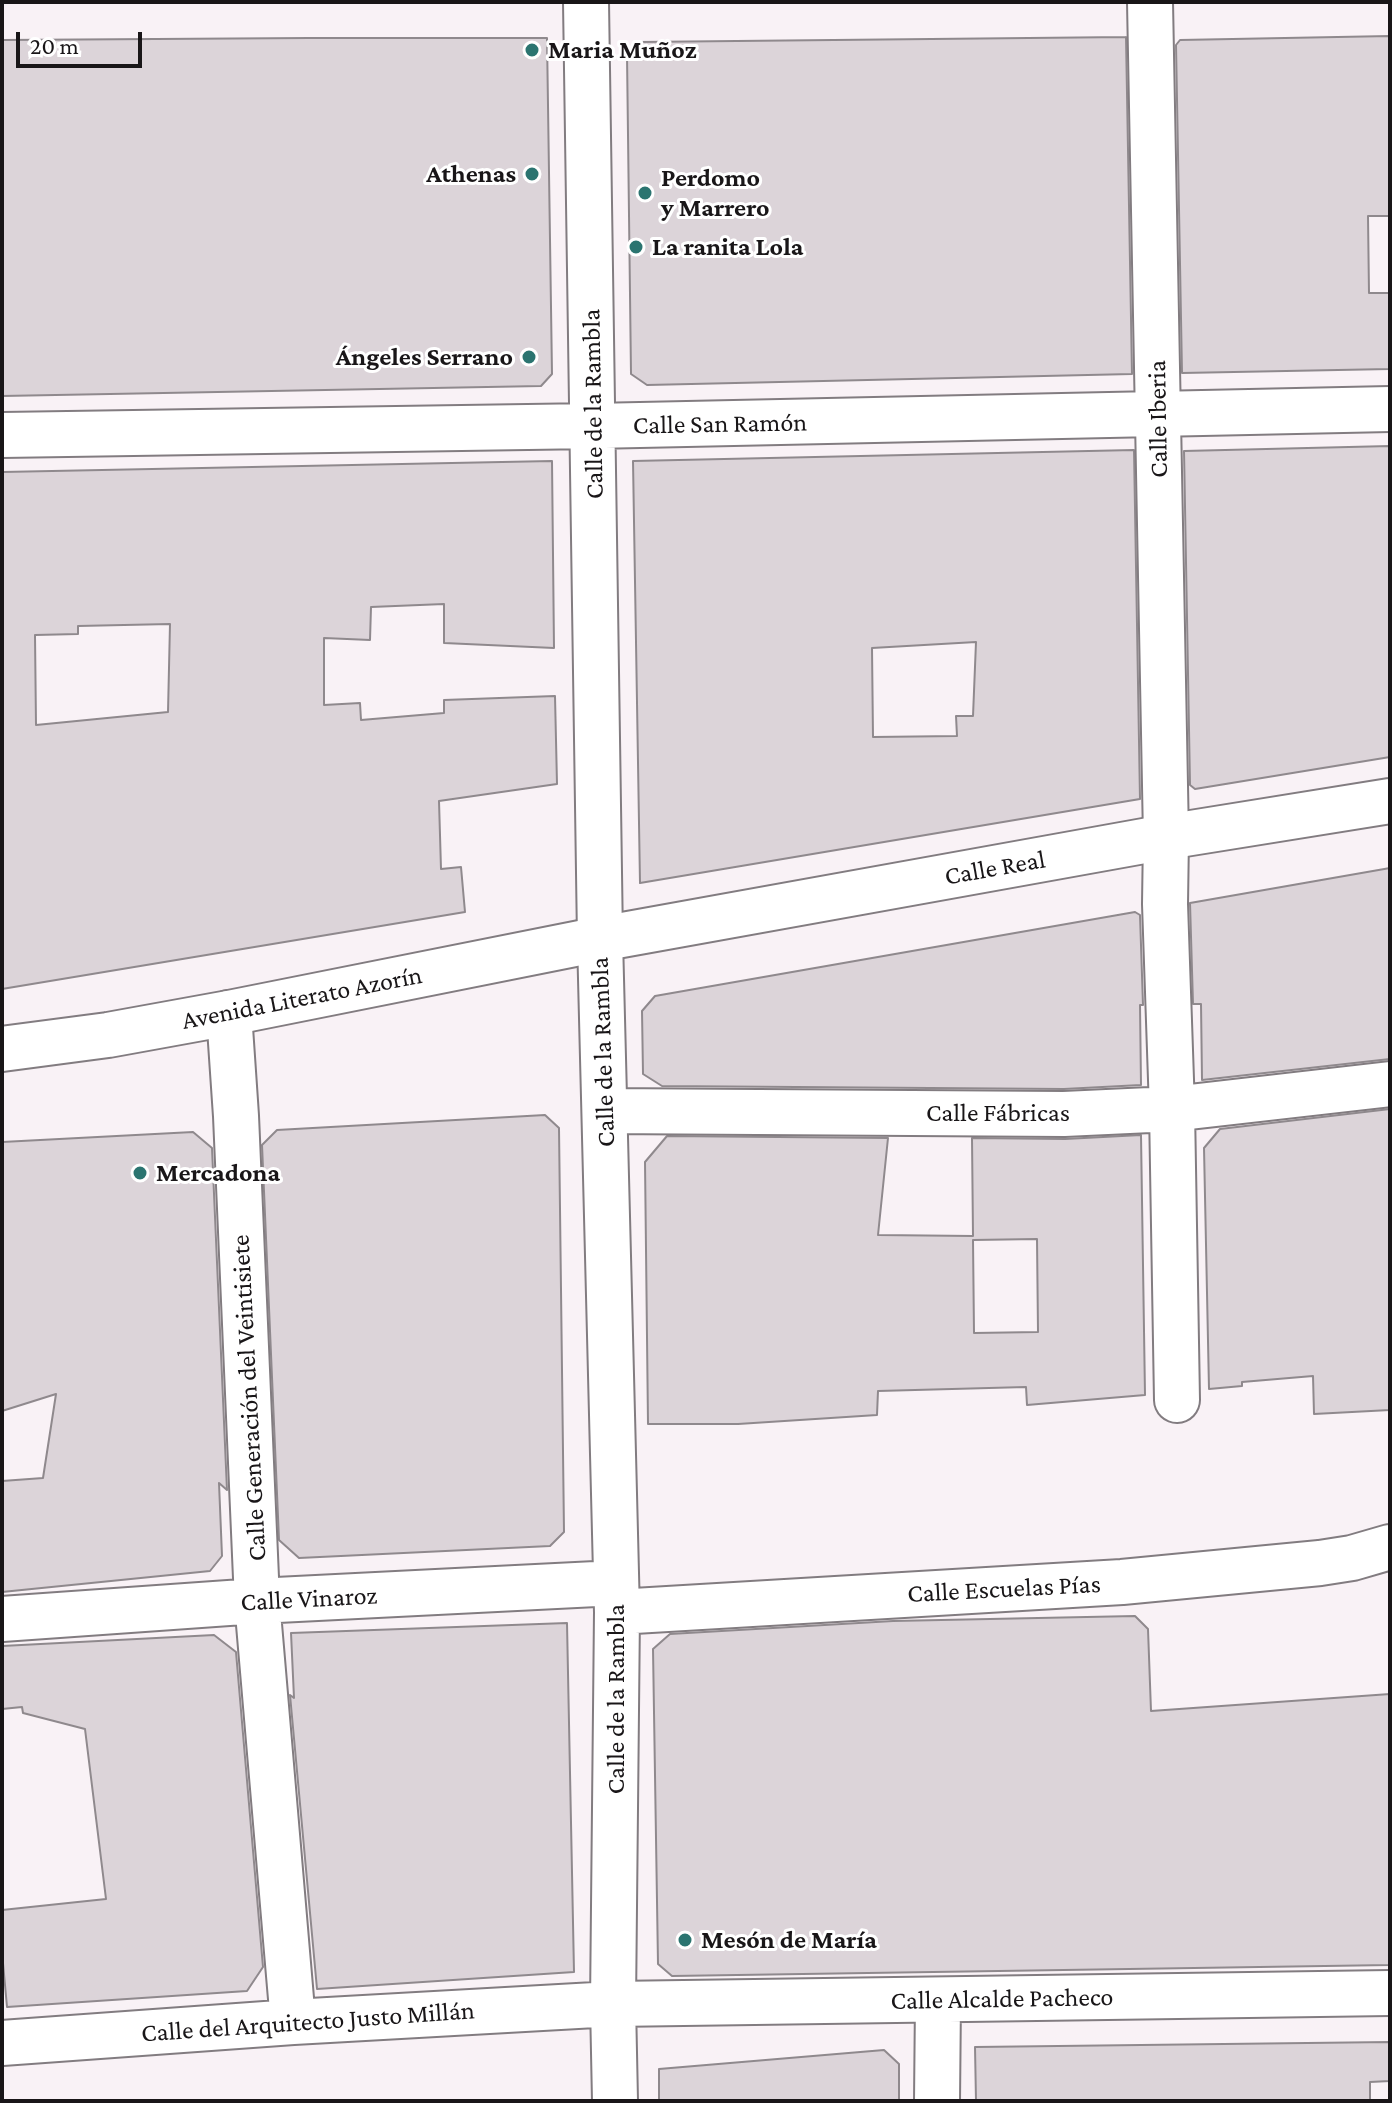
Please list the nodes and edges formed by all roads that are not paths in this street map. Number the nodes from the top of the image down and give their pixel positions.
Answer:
1 (586, 2) edge
2 (1150, 2) edge
3 (1390, 409) edge
4 (1158, 414) junction
5 (593, 426) junction
6 (2, 435) edge
7 (1390, 801) edge
8 (1166, 837) junction
9 (600, 939) junction
10 (229, 1013) junction
11 (2, 1049) edge
12 (1390, 1084) edge
13 (1172, 1109) junction
14 (605, 1111) junction
15 (1177, 1400) dead end
16 (1390, 1547) edge
17 (616, 1598) junction
18 (257, 1601) junction
19 (2, 1619) edge
20 (1390, 1993) edge
21 (938, 2000) junction
22 (613, 2004) junction
23 (293, 2022) junction
24 (2, 2043) edge
25 (615, 2101) edge
26 (937, 2101) edge

1 - 5 street, Calle de la Rambla
2 - 4 street, Calle Iberia
3 - 4 street, Calle San Ramón
4 - 5 street, Calle San Ramón
4 - 8 street, Calle Iberia
5 - 6 street, Calle San Ramón
5 - 9 street, Calle de la Rambla
7 - 8 street, Calle Real
8 - 9 street, Calle Real
8 - 13 street, Calle Iberia
9 - 10 street, Avenida Literato Azorín
9 - 14 street, Calle de la Rambla
10 - 11 street, Avenida Literato Azorín
10 - 18 street, Calle Generación del Veintisiete
12 - 13 street, Calle Fábricas
13 - 14 street, Calle Fábricas
13 - 15 street, Calle Iberia
14 - 17 street, Calle de la Rambla
16 - 17 street, Calle Escuelas Pías
17 - 18 street, Calle Vinaroz
17 - 22 street, Calle de la Rambla
18 - 19 street, Calle Vinaroz
18 - 23 street, Calle Generación del Veintisiete
20 - 21 street, Calle Alcalde Pacheco
21 - 22 street, Calle Alcalde Pacheco
21 - 26 street
22 - 23 street, Calle del Arquitecto Justo Millán
22 - 25 street, Calle de la Rambla
23 - 24 street, Calle del Arquitecto Justo Millán

